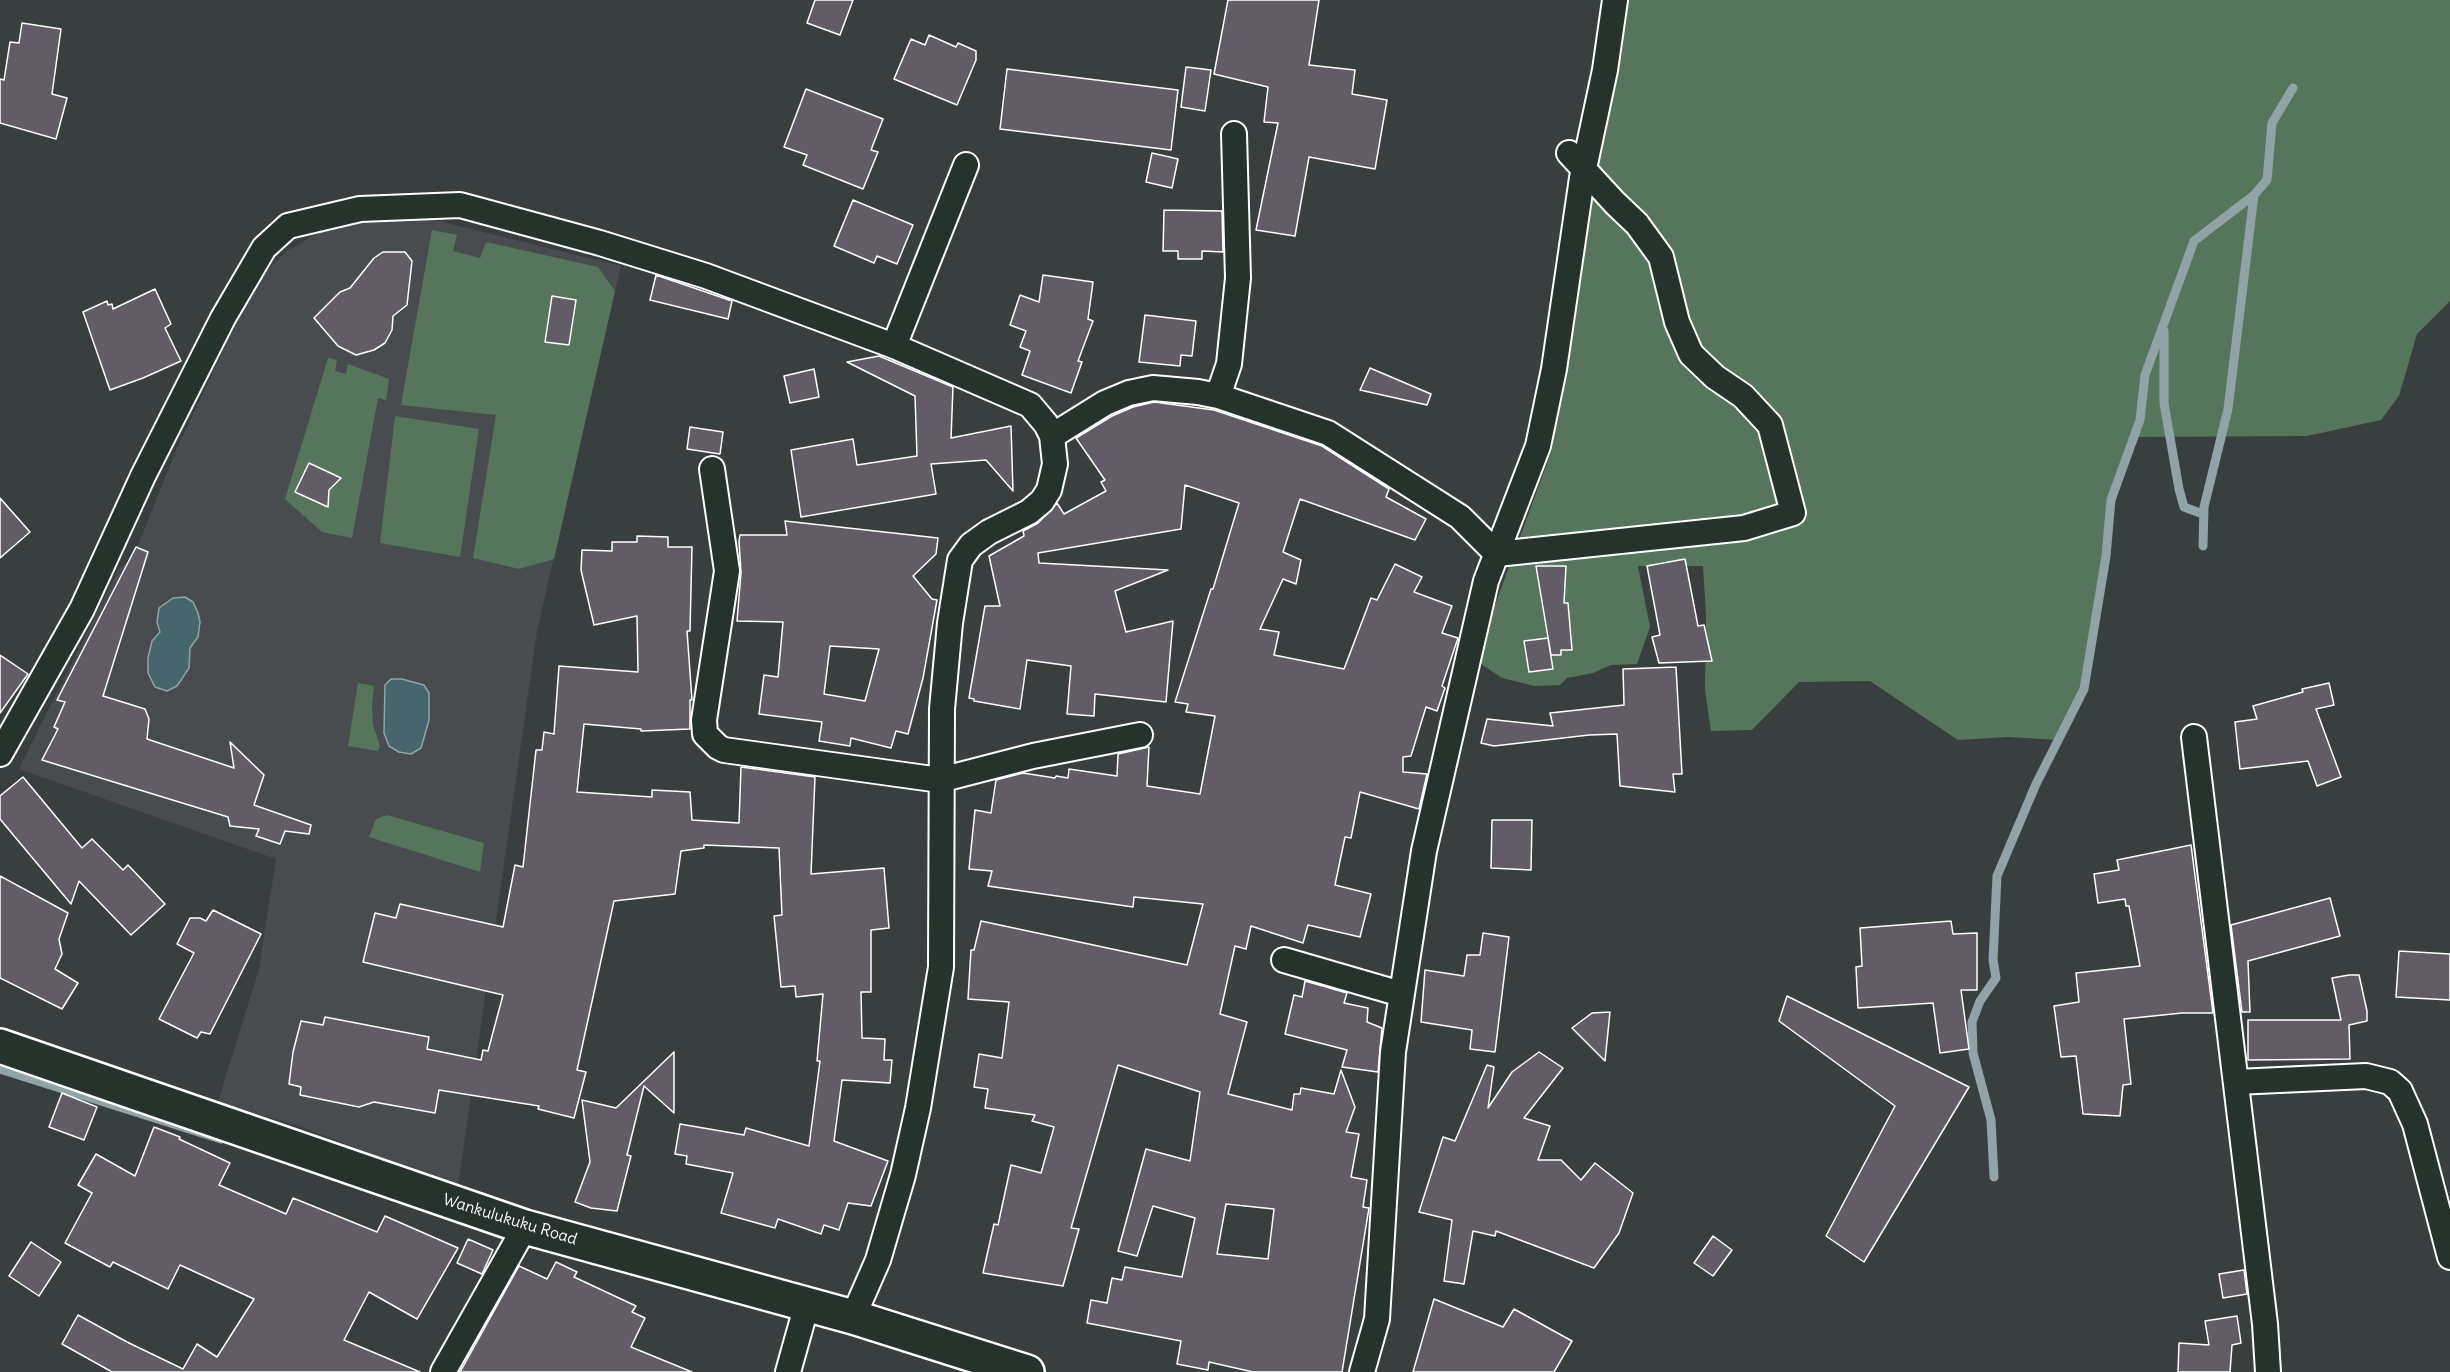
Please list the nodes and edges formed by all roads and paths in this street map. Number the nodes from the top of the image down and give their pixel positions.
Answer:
1 (1615, 0) edge
2 (1234, 134) dead end
3 (1576, 161) junction
4 (966, 165) dead end
5 (894, 346) junction
6 (1218, 396) junction
7 (1052, 436) junction
8 (712, 469) dead end
9 (1497, 554) junction
10 (1140, 735) dead end
11 (2194, 737) dead end
12 (0, 754) edge
13 (940, 780) junction
14 (1284, 960) dead end
15 (1401, 994) junction
16 (0, 1046) edge
17 (2236, 1082) junction
18 (525, 1227) junction
19 (2450, 1257) edge
20 (807, 1304) junction
21 (853, 1317) junction
22 (443, 1372) edge
23 (788, 1372) edge
24 (1027, 1372) edge
25 (1362, 1372) edge
26 (2268, 1372) edge

1 - 3 street
2 - 6 street
3 - 9 street
3 - 9 street
4 - 5 street
5 - 7 street
5 - 12 street
6 - 7 street
6 - 9 street
7 - 13 street
8 - 13 street
9 - 15 street
10 - 13 street
11 - 17 street
13 - 21 street
14 - 15 street
15 - 25 street
16 - 18 main road, Wankulukuku Road
17 - 19 street
17 - 26 street
18 - 20 main road, Wankulukuku Road
18 - 22 street
20 - 21 main road, Wankulukuku Road
20 - 23 street
21 - 24 main road, Wankulukuku Road

